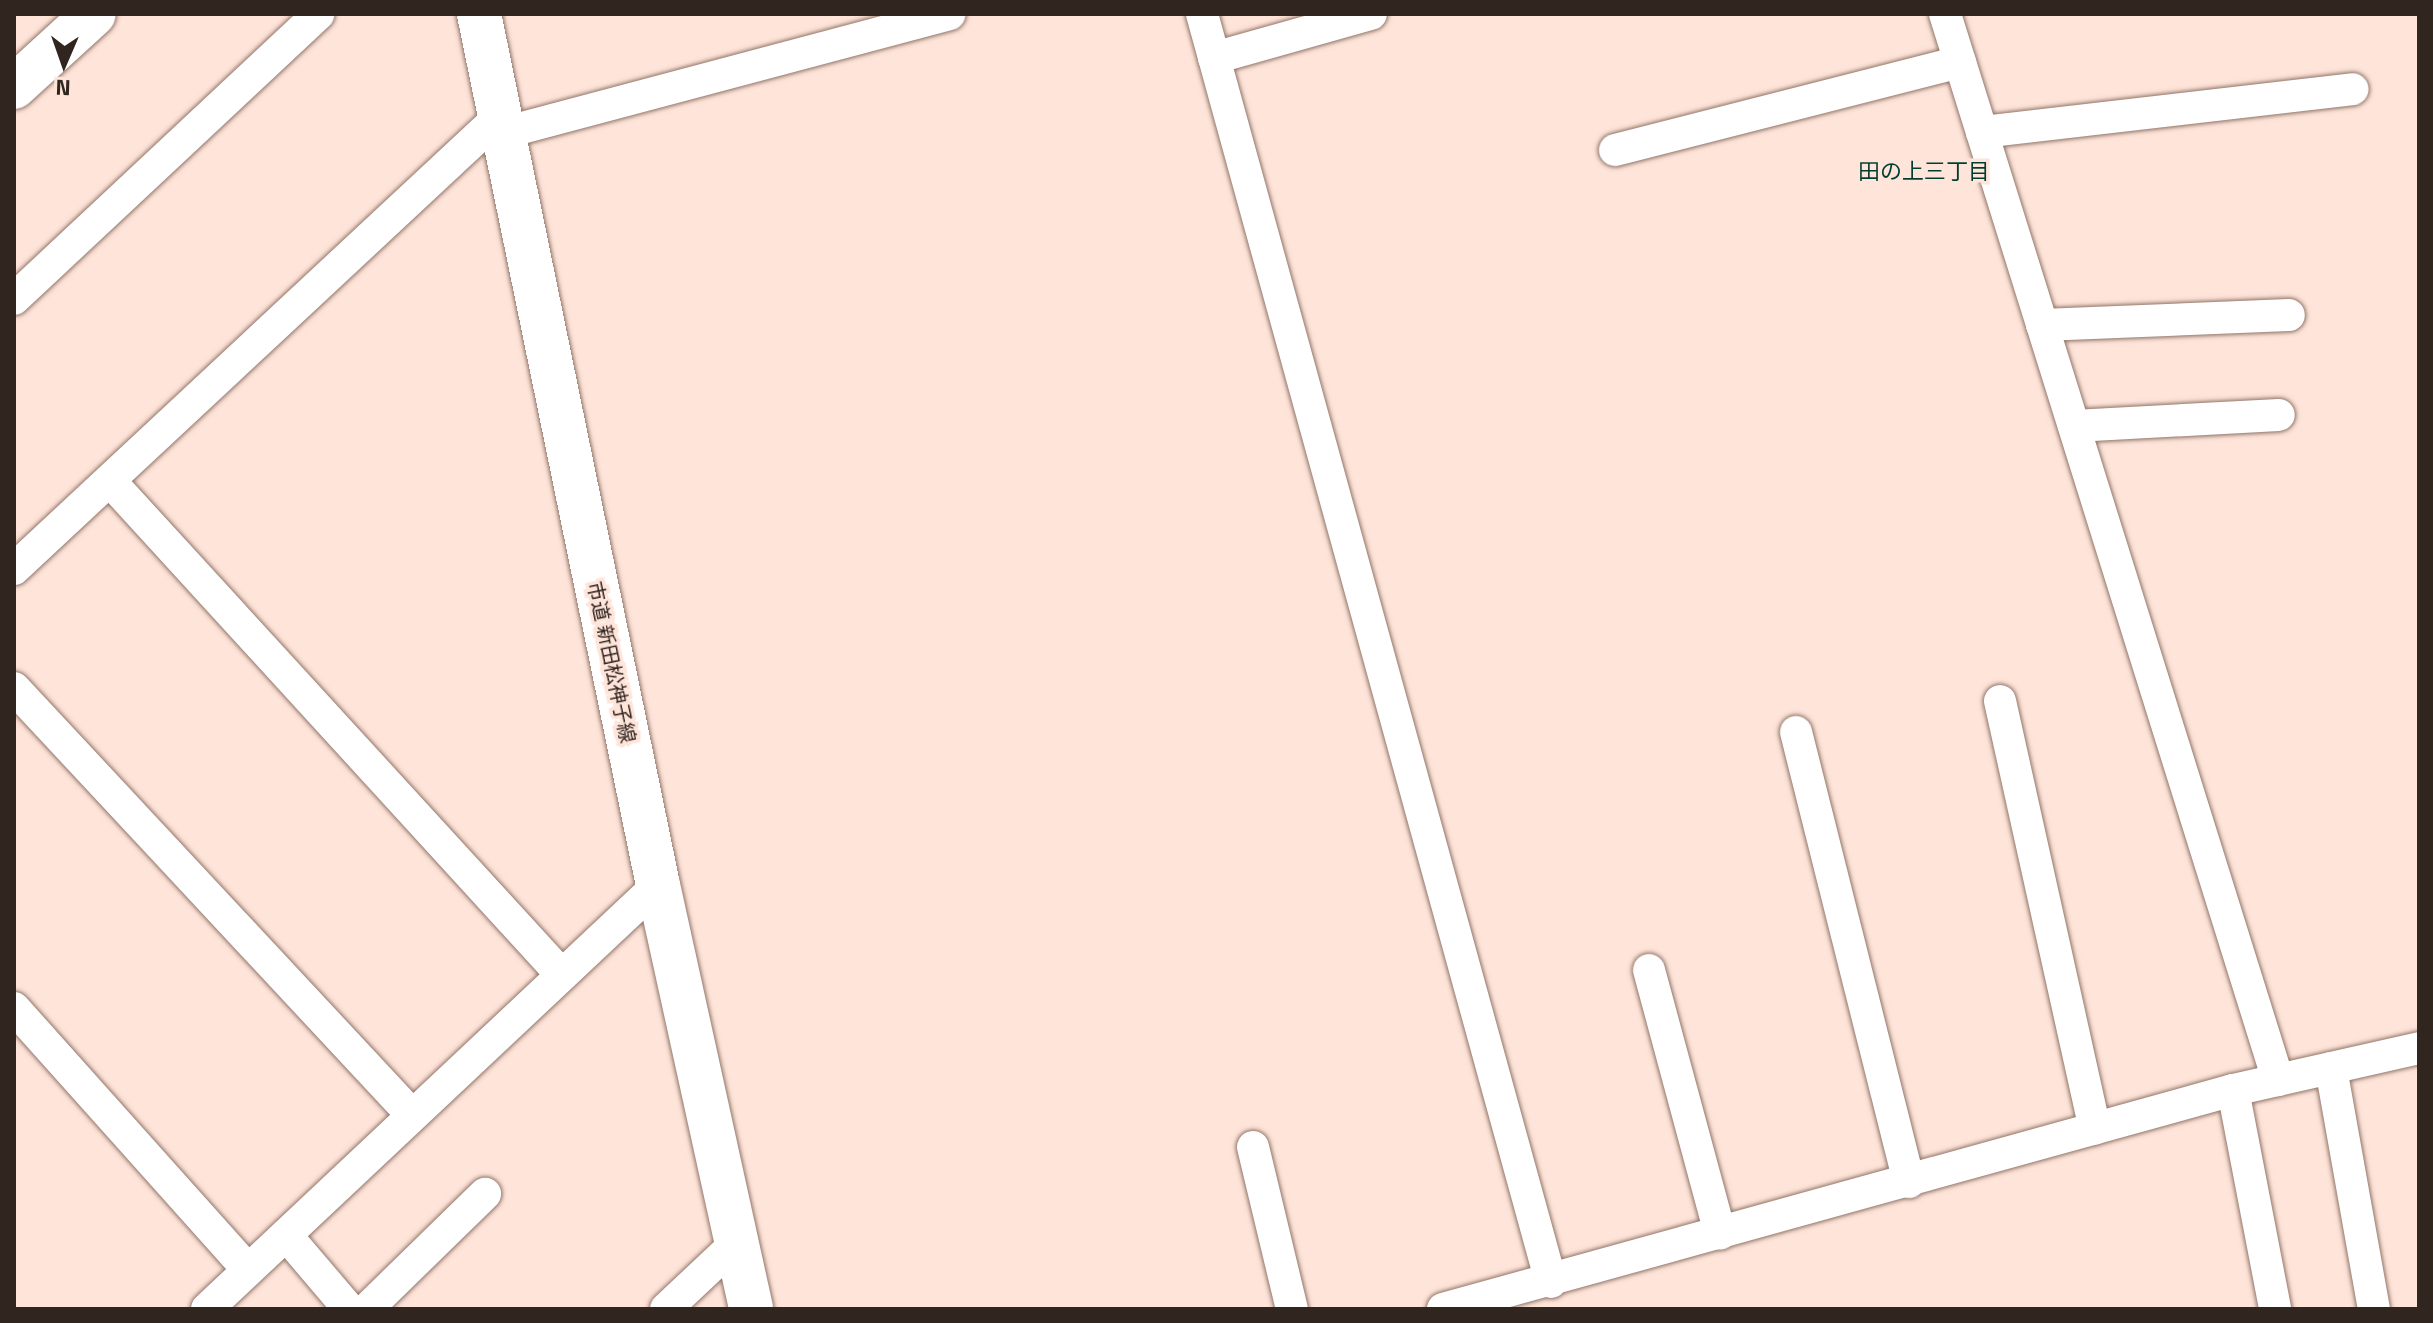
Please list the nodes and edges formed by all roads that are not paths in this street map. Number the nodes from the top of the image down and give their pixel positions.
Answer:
1 (94, 14) edge
2 (319, 14) edge
3 (479, 14) edge
4 (949, 14) edge
5 (1202, 14) edge
6 (1371, 14) edge
7 (1945, 14) edge
8 (1214, 58) junction
9 (1960, 62) junction
10 (14, 87) edge
11 (2353, 89) dead end
12 (501, 125) junction
13 (1982, 132) junction
14 (1615, 150) dead end
15 (14, 299) edge
16 (2289, 315) dead end
17 (2042, 325) junction
18 (2279, 415) dead end
19 (2074, 426) junction
20 (110, 481) junction
21 (14, 569) edge
22 (14, 688) edge
23 (2000, 701) dead end
24 (1796, 732) dead end
25 (658, 885) junction
26 (1649, 970) dead end
27 (561, 974) junction
28 (14, 1008) edge
29 (2419, 1048) edge
30 (2331, 1068) junction
31 (2278, 1080) junction
32 (2233, 1090) junction
33 (412, 1115) junction
34 (2095, 1129) junction
35 (1253, 1147) dead end
36 (1909, 1182) junction
37 (485, 1194) dead end
38 (1720, 1234) junction
39 (286, 1235) junction
40 (737, 1242) junction
41 (248, 1270) junction
42 (1551, 1282) junction
43 (1508, 1301) edge
44 (207, 1309) edge
45 (349, 1309) edge
46 (367, 1309) edge
47 (666, 1309) edge
48 (751, 1309) edge
49 (1292, 1309) edge
50 (1443, 1309) edge
51 (2275, 1309) edge
52 (2374, 1309) edge

1 - 10 street
2 - 15 street
3 - 12 street, 市道 新田松神子線
4 - 12 street
5 - 8 street
6 - 8 street
7 - 9 street
8 - 42 street
9 - 13 street
9 - 14 street
11 - 13 street
12 - 20 street
12 - 25 street, 市道 新田松神子線
13 - 17 street
16 - 17 street
17 - 19 street
18 - 19 street
19 - 31 street
20 - 21 street
20 - 27 street
22 - 33 street
23 - 34 street
24 - 36 street
25 - 27 street
25 - 40 street, 市道 新田松神子線
26 - 38 street
27 - 33 street
28 - 41 street
29 - 30 street
30 - 31 street
30 - 52 street
31 - 32 street
32 - 34 street
32 - 51 street
33 - 39 street
34 - 36 street
35 - 49 street
36 - 38 street
37 - 46 street
38 - 42 street
39 - 41 street
39 - 45 street
40 - 47 street
40 - 48 street, 市道 新田松神子線
41 - 44 street
42 - 43 street
43 - 50 street

